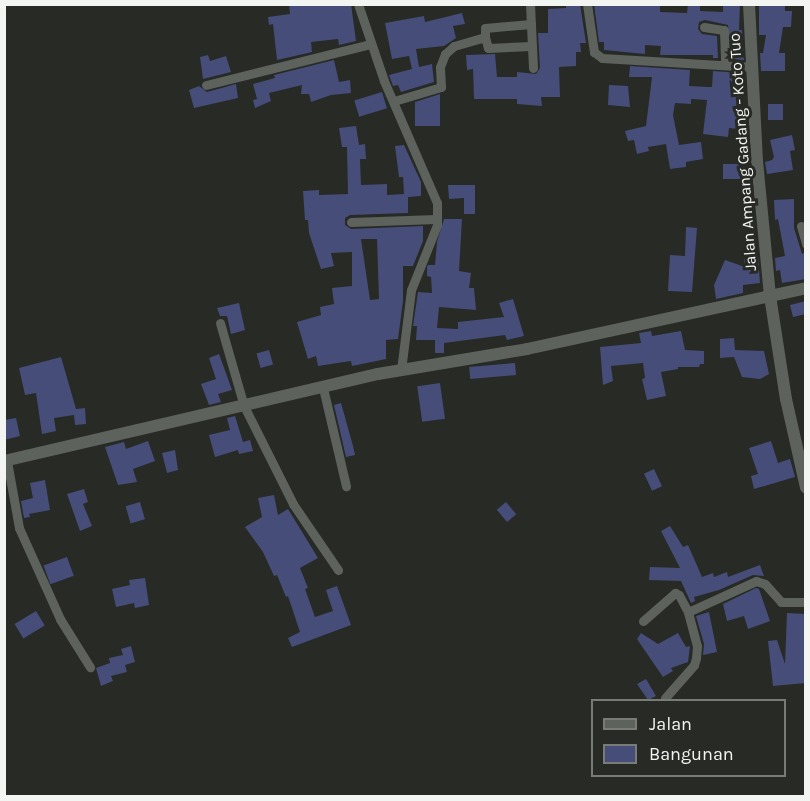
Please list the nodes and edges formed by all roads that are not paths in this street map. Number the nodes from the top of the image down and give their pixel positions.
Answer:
1 (358, 4) edge
2 (530, 4) edge
3 (587, 4) edge
4 (749, 4) edge
5 (531, 24) junction
6 (704, 27) dead end
7 (485, 37) junction
8 (370, 44) junction
9 (531, 46) junction
10 (725, 65) junction
11 (753, 67) junction
12 (533, 68) dead end
13 (206, 85) dead end
14 (394, 101) junction
15 (436, 219) junction
16 (351, 222) dead end
17 (801, 226) dead end
18 (806, 244) edge
19 (806, 288) edge
20 (770, 296) junction
21 (220, 323) dead end
22 (401, 370) junction
23 (323, 388) junction
24 (244, 406) junction
25 (6, 461) edge
26 (345, 486) dead end
27 (806, 488) edge
28 (339, 570) dead end
29 (806, 602) edge
30 (688, 612) junction
31 (644, 621) dead end
32 (90, 667) dead end
33 (666, 698) dead end

1 - 8 street
2 - 5 street
3 - 10 street
4 - 11 street, Jalan Ampang Gadang - Koto Tuo
5 - 7 street
5 - 9 street
6 - 10 street
7 - 9 street
7 - 14 street
8 - 13 street
8 - 14 street
9 - 12 street
10 - 11 street
11 - 20 street, Jalan Ampang Gadang - Koto Tuo
14 - 15 street
15 - 16 street
15 - 22 street
17 - 18 street
19 - 20 street
20 - 22 street
20 - 27 street, Jalan Ampang Gadang - Koto Tuo
21 - 24 street
22 - 23 street
23 - 24 street
23 - 26 street
24 - 25 street
24 - 28 street
25 - 32 street
29 - 30 street
30 - 31 street
30 - 33 street

